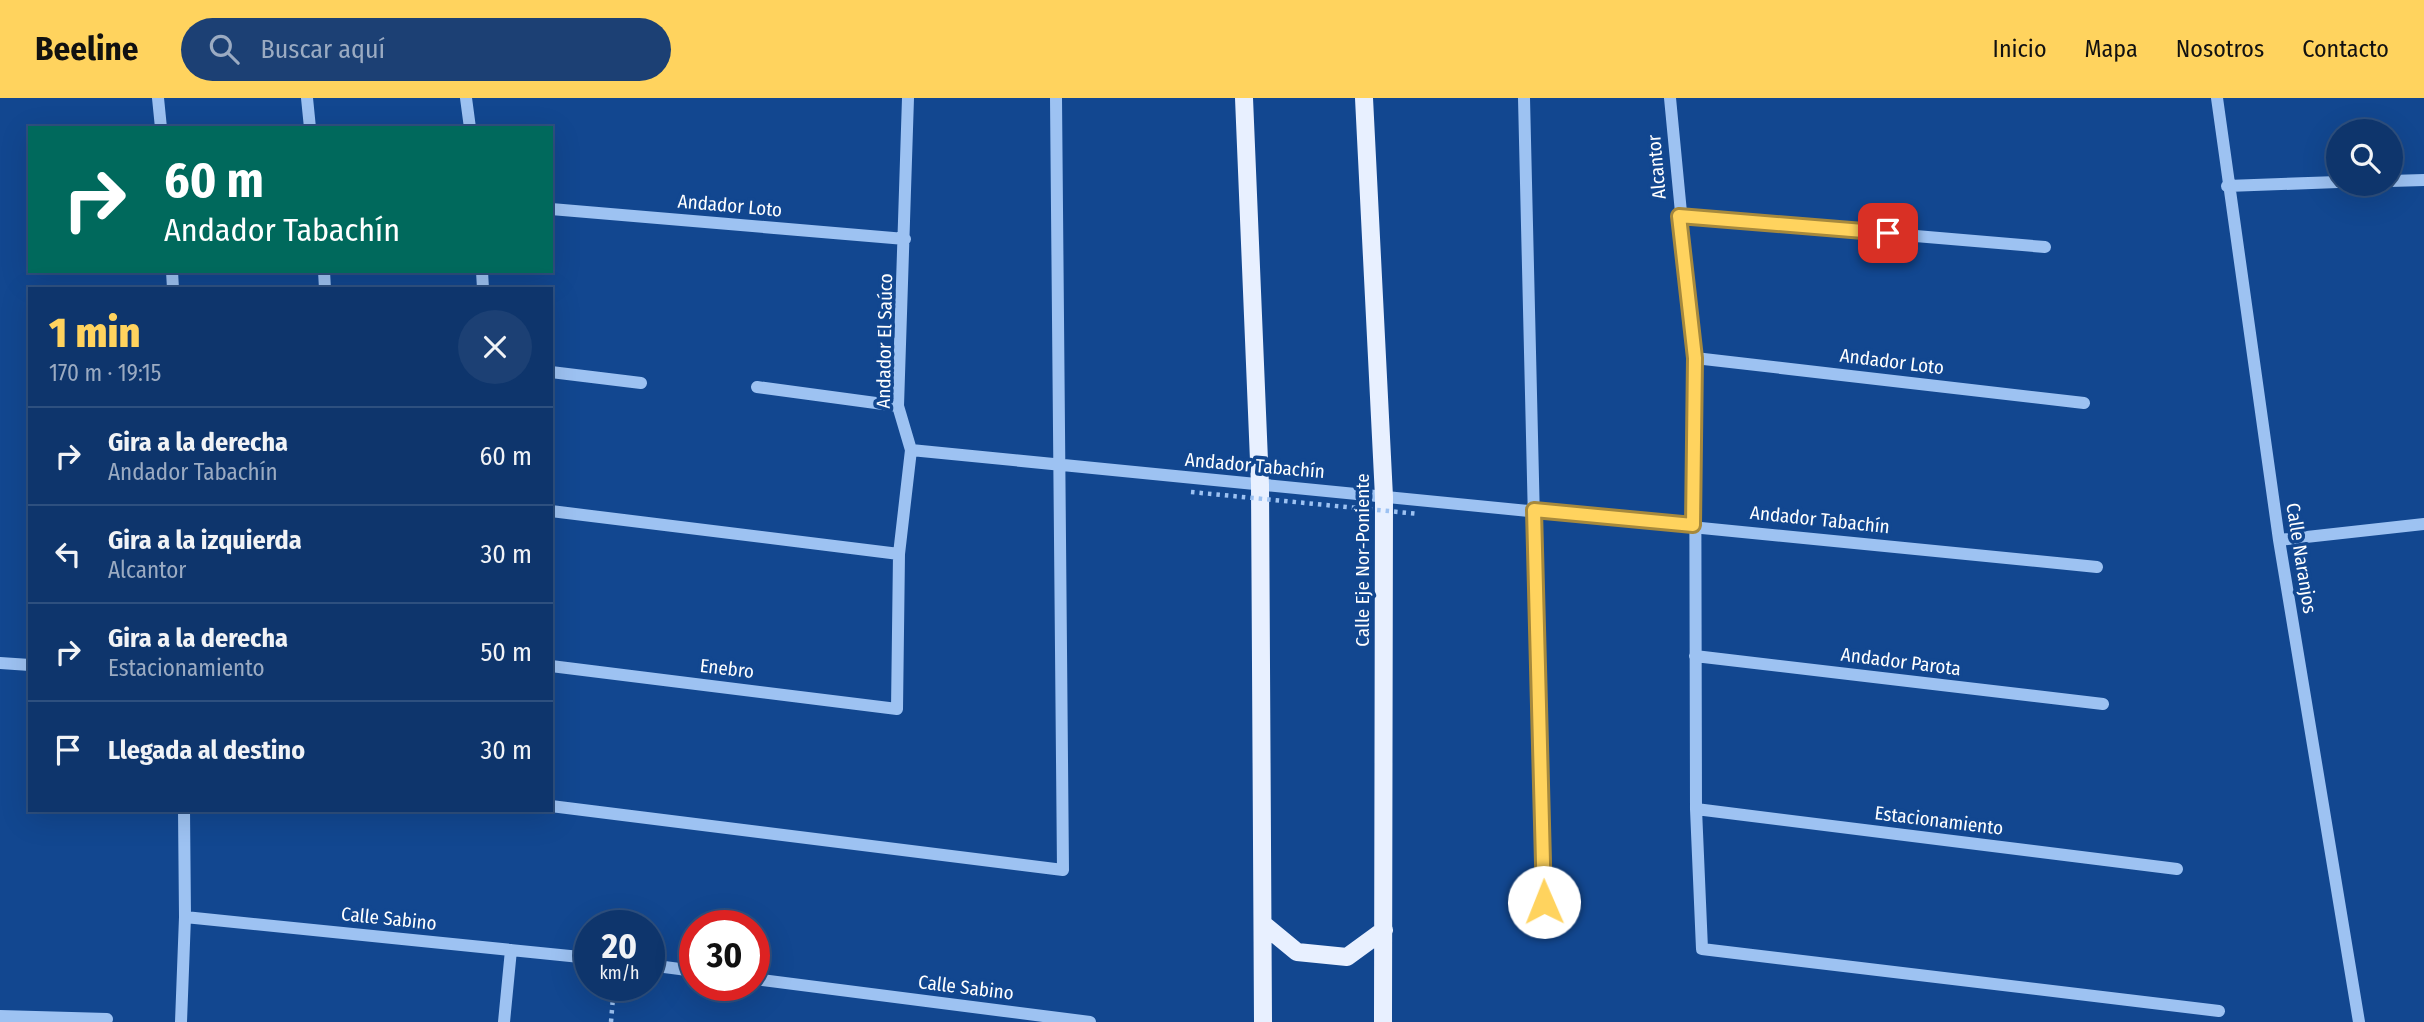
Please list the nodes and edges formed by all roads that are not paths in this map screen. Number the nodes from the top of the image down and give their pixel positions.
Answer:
1 (158, 98) edge
2 (307, 98) edge
3 (466, 98) edge
4 (908, 98) edge
5 (1056, 98) edge
6 (1244, 98) edge
7 (1364, 98) edge
8 (1524, 98) edge
9 (1670, 98) edge
10 (2217, 98) edge
11 (161, 126) edge
12 (310, 126) edge
13 (470, 126) edge
14 (2424, 180) edge
15 (2403, 181) edge
16 (2326, 182) edge
17 (2227, 186) junction
18 (553, 209) edge
19 (1679, 216) junction
20 (905, 239) junction
21 (2045, 247) dead end
22 (1695, 358) junction
23 (553, 372) edge
24 (641, 383) dead end
25 (757, 387) dead end
26 (2084, 403) dead end
27 (898, 406) junction
28 (911, 450) junction
29 (1059, 467) junction
30 (1260, 485) junction
31 (1384, 497) junction
32 (1534, 510) junction
33 (553, 511) edge
34 (2424, 524) edge
35 (1693, 525) junction
36 (2279, 540) junction
37 (899, 554) junction
38 (2097, 567) dead end
39 (1695, 656) junction
40 (0, 663) edge
41 (28, 665) edge
42 (553, 666) edge
43 (2103, 704) dead end
44 (897, 709) joint
45 (553, 806) edge
46 (1696, 809) junction
47 (184, 812) edge
48 (2177, 869) dead end
49 (1544, 902) dead end
50 (185, 917) junction
51 (1263, 924) junction
52 (1384, 930) junction
53 (511, 950) junction
54 (574, 956) edge
55 (770, 981) edge
56 (2219, 1011) dead end
57 (0, 1016) edge
58 (107, 1019) dead end
59 (181, 1022) edge
60 (504, 1022) edge
61 (1090, 1022) edge
62 (1263, 1022) edge
63 (1383, 1022) edge
64 (2359, 1022) edge

1 - 11 street
2 - 12 street
3 - 13 street
4 - 20 street, Andador El Saúco
5 - 29 street
6 - 30 main road
7 - 31 main road, Calle Eje Nor-Poniente
8 - 32 street
9 - 19 street, Alcantor
10 - 17 street, Calle Naranjos
14 - 15 street
16 - 17 street
17 - 36 street, Calle Naranjos
18 - 20 street, Andador Loto
19 - 21 street
19 - 22 street, Alcantor
20 - 27 street, Andador El Saúco
22 - 26 street, Andador Loto
22 - 35 street, Alcantor
23 - 24 street
25 - 27 street
27 - 28 street, Andador El Saúco
28 - 29 street, Andador Tabachín
28 - 37 street, Andador El Saúco
29 - 30 street, Andador Tabachín
29 - 45 street
30 - 31 street, Andador Tabachín
30 - 51 main road
31 - 32 street, Andador Tabachín
31 - 52 main road, Calle Eje Nor-Poniente
32 - 35 street, Andador Tabachín
32 - 49 street
33 - 37 street
34 - 36 street
35 - 38 street, Andador Tabachín
35 - 39 street, Alcantor
36 - 64 street, Calle Naranjos
37 - 44 street, Andador El Saúco
39 - 43 street, Andador Parota
39 - 46 street, Alcantor
40 - 41 street
42 - 44 street, Enebro
46 - 48 street, Estacionamiento
46 - 56 street, Alcantor
47 - 50 street
50 - 53 street, Calle Sabino
50 - 59 street
51 - 52 main road
51 - 62 main road
52 - 63 main road, Calle Eje Nor-Poniente
53 - 54 street, Calle Sabino
53 - 60 street
55 - 61 street, Calle Sabino
57 - 58 street

